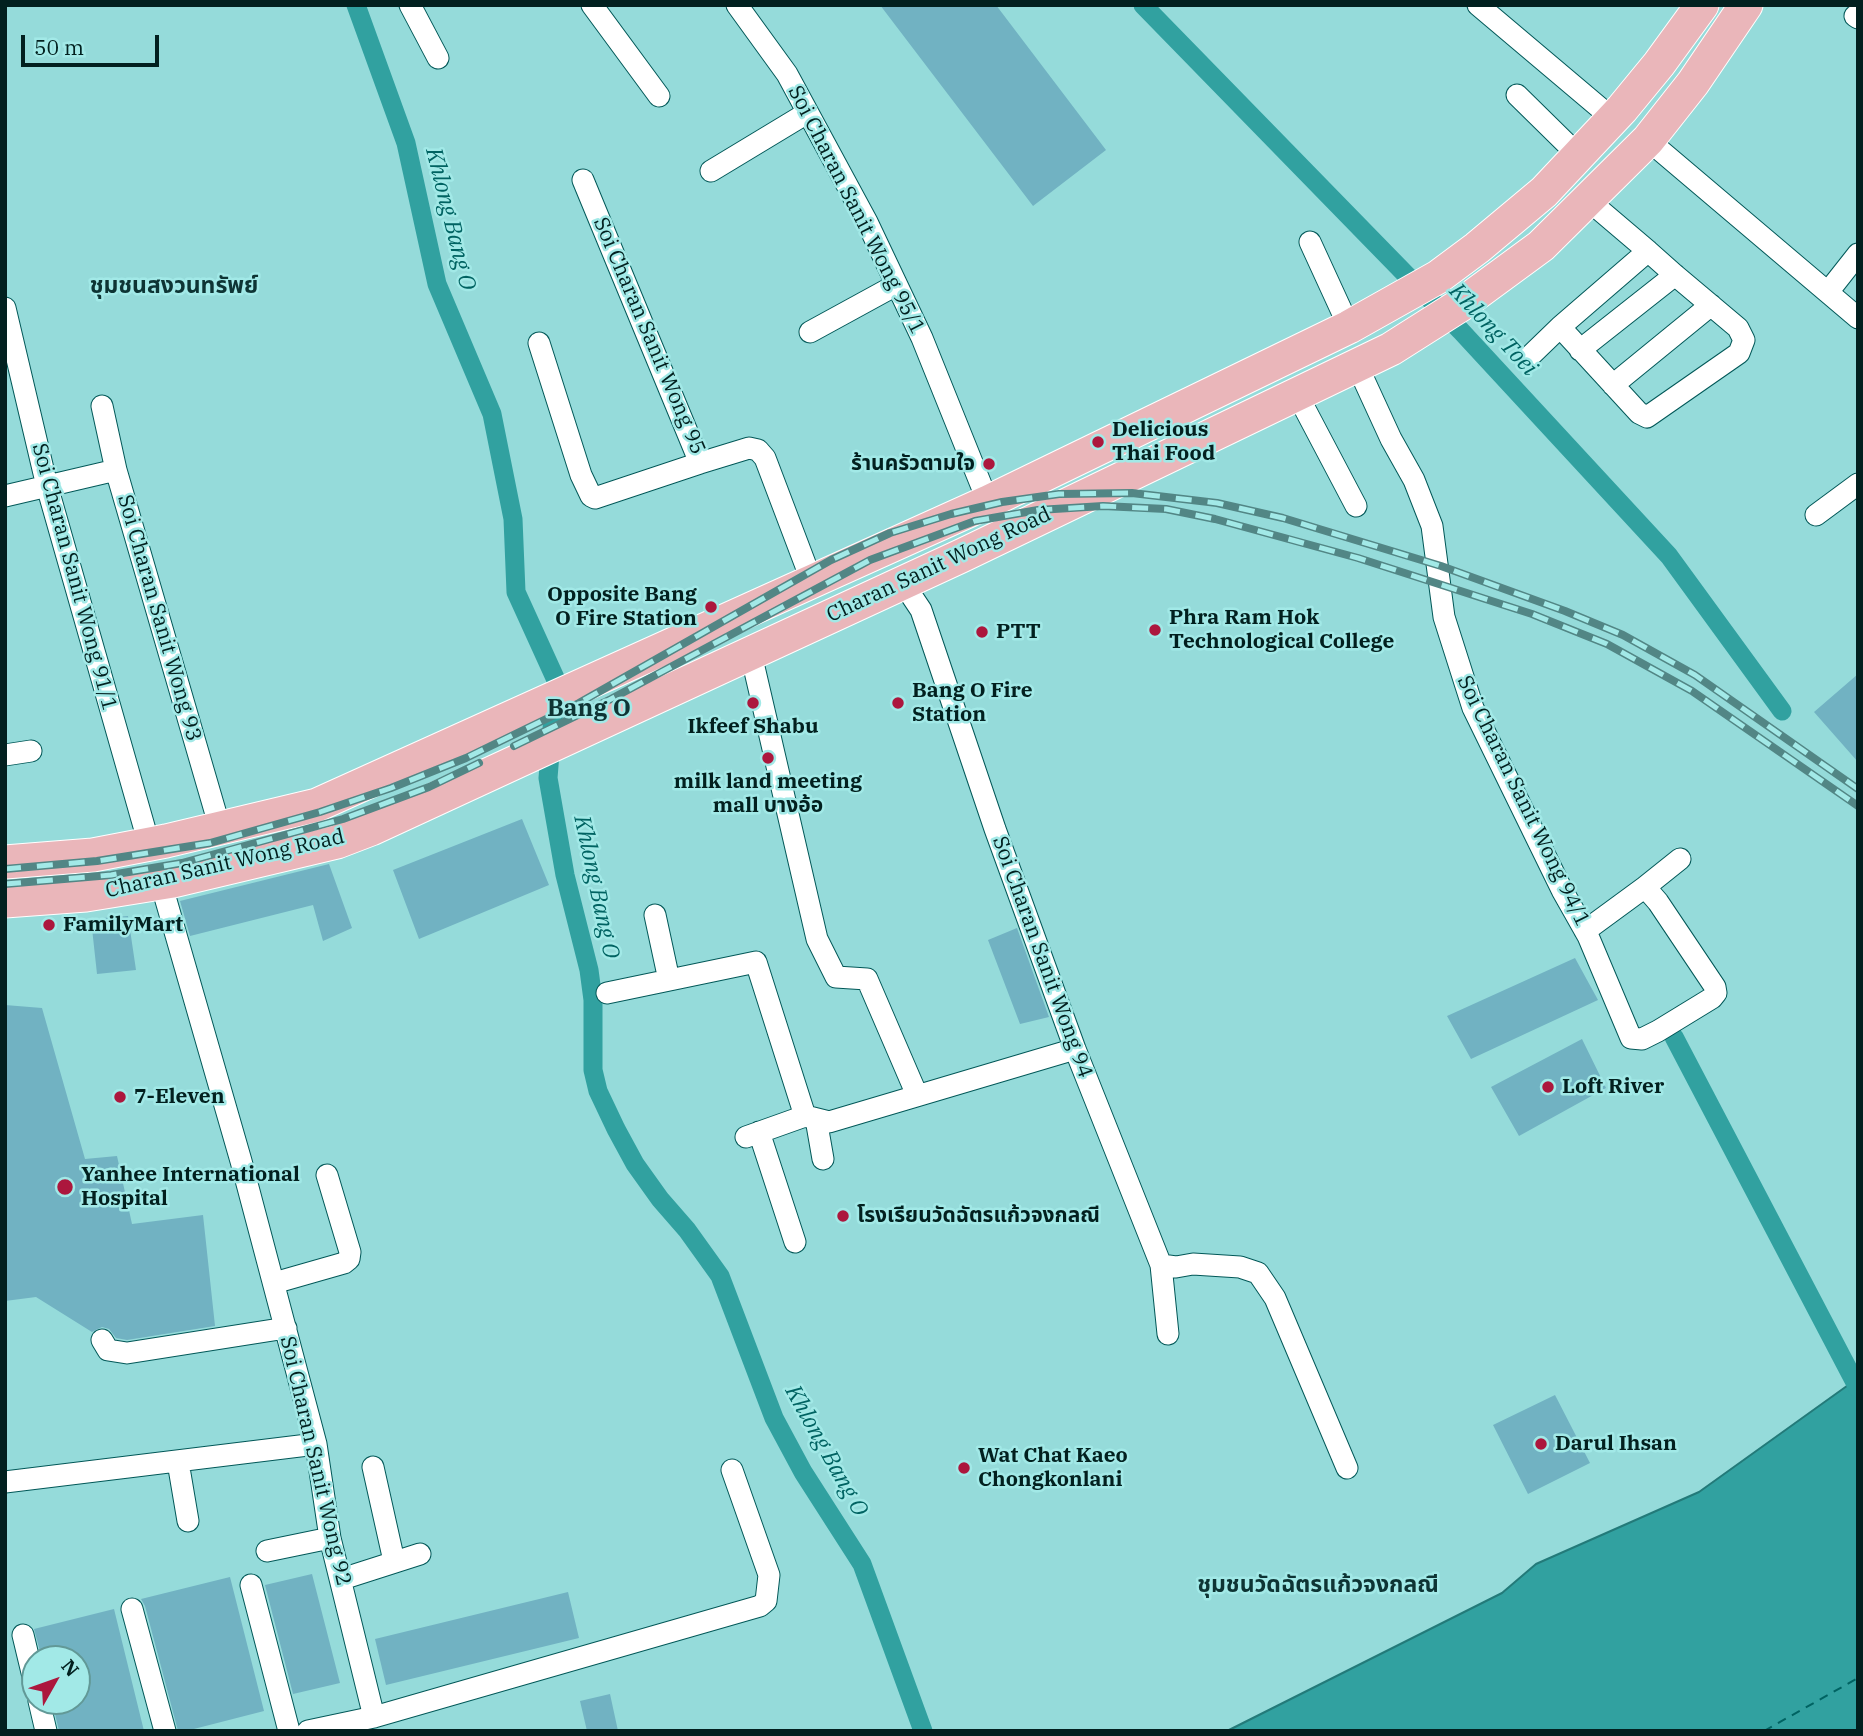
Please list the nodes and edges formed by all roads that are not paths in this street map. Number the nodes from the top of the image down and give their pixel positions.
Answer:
1 (410, 5) edge
2 (592, 5) edge
3 (737, 5) edge
4 (1478, 5) edge
5 (1702, 5) edge
6 (1746, 5) edge
7 (438, 58) dead end
8 (1517, 95) dead end
9 (659, 96) dead end
10 (807, 113) junction
11 (1613, 119) junction
12 (1648, 140) junction
13 (1579, 156) junction
14 (711, 171) dead end
15 (583, 180) dead end
16 (1588, 200) junction
17 (1310, 242) dead end
18 (1648, 251) junction
19 (1858, 254) edge
20 (1675, 275) junction
21 (896, 285) junction
22 (1828, 292) junction
23 (1711, 305) junction
24 (5, 308) edge
25 (1858, 318) edge
26 (1349, 327) junction
27 (1560, 327) junction
28 (810, 332) dead end
29 (539, 342) dead end
30 (1580, 350) junction
31 (1530, 357) dead end
32 (1357, 366) junction
33 (1613, 385) junction
34 (1297, 394) junction
35 (102, 406) dead end
36 (700, 463) junction
37 (116, 470) junction
38 (1858, 484) edge
39 (47, 486) junction
40 (5, 496) edge
41 (988, 502) junction
42 (1356, 506) dead end
43 (1816, 515) dead end
44 (887, 548) junction
45 (812, 582) junction
46 (903, 583) junction
47 (826, 619) junction
48 (751, 654) junction
49 (32, 751) dead end
50 (5, 755) edge
51 (220, 828) junction
52 (149, 844) junction
53 (1680, 859) dead end
54 (5, 862) edge
55 (162, 883) junction
56 (1645, 887) junction
57 (5, 901) edge
58 (655, 915) dead end
59 (1585, 931) junction
60 (669, 980) junction
61 (607, 993) dead end
62 (1075, 1049) junction
63 (918, 1095) junction
64 (811, 1117) junction
65 (823, 1159) dead end
66 (327, 1175) dead end
67 (795, 1242) dead end
68 (1161, 1265) junction
69 (274, 1283) junction
70 (286, 1328) junction
71 (1168, 1334) dead end
72 (102, 1340) dead end
73 (316, 1444) junction
74 (178, 1462) junction
75 (373, 1468) dead end
76 (1347, 1468) dead end
77 (732, 1470) dead end
78 (5, 1482) edge
79 (188, 1521) dead end
80 (330, 1538) junction
81 (267, 1551) dead end
82 (420, 1554) dead end
83 (394, 1561) junction
84 (341, 1579) junction
85 (251, 1585) dead end
86 (132, 1609) dead end
87 (23, 1635) dead end
88 (25, 1645) edge
89 (374, 1717) junction
90 (165, 1731) edge
91 (289, 1731) edge
92 (308, 1731) edge

1 - 7 street
2 - 9 street
3 - 10 street, Soi Charan Sanit Wong 95/1
4 - 11 street
5 - 11 main road, Charan Sanit Wong Road
6 - 12 main road, Charan Sanit Wong Road
8 - 13 street
10 - 14 street
10 - 21 street, Soi Charan Sanit Wong 95/1
11 - 13 main road, Charan Sanit Wong Road
12 - 16 main road, Charan Sanit Wong Road
12 - 22 street
13 - 26 main road, Charan Sanit Wong Road
15 - 36 street, Soi Charan Sanit Wong 95
16 - 18 street
16 - 32 main road, Charan Sanit Wong Road
17 - 26 street
18 - 20 street
18 - 27 street
19 - 22 street
20 - 23 street
20 - 30 street
21 - 28 street
21 - 41 street, Soi Charan Sanit Wong 95/1
22 - 25 street
23 - 33 street
23 - 33 street
24 - 39 street, Soi Charan Sanit Wong 91/1
26 - 41 main road, Charan Sanit Wong Road
27 - 30 street
27 - 31 street
29 - 36 street
30 - 33 street
32 - 34 main road, Charan Sanit Wong Road
32 - 59 street, Soi Charan Sanit Wong 94/1
34 - 42 street
34 - 46 main road, Charan Sanit Wong Road
35 - 37 street, Soi Charan Sanit Wong 93
36 - 45 street, Soi Charan Sanit Wong 95
37 - 39 street
37 - 51 street, Soi Charan Sanit Wong 93
38 - 43 street
39 - 40 street
39 - 52 street, Soi Charan Sanit Wong 91/1
41 - 44 main road, Charan Sanit Wong Road
44 - 45 main road, Charan Sanit Wong Road
44 - 46 main road
45 - 47 main road
45 - 51 main road, Charan Sanit Wong Road
46 - 47 main road, Charan Sanit Wong Road
46 - 62 street, Soi Charan Sanit Wong 94
47 - 48 main road, Charan Sanit Wong Road
48 - 55 main road, Charan Sanit Wong Road
48 - 63 street
49 - 50 street
51 - 52 main road, Charan Sanit Wong Road
52 - 54 main road, Charan Sanit Wong Road
53 - 56 street
55 - 57 main road, Charan Sanit Wong Road
55 - 69 street, Soi Charan Sanit Wong 92
56 - 59 street
56 - 59 street, Soi Charan Sanit Wong 94/1
58 - 60 street
60 - 61 street
60 - 64 street
62 - 63 street
62 - 68 street, Soi Charan Sanit Wong 94
63 - 64 street
64 - 65 street
64 - 67 street
66 - 69 street
68 - 71 street, Soi Charan Sanit Wong 94
68 - 76 street
69 - 70 street, Soi Charan Sanit Wong 92
70 - 72 street
70 - 73 street, Soi Charan Sanit Wong 92
73 - 74 street
73 - 80 street, Soi Charan Sanit Wong 92
74 - 78 street
74 - 79 street
75 - 83 street
77 - 89 street
80 - 81 street
80 - 84 street, Soi Charan Sanit Wong 92
82 - 83 street
83 - 84 street
84 - 89 street, Soi Charan Sanit Wong 92
85 - 91 street
86 - 90 street
87 - 88 street
89 - 92 street

